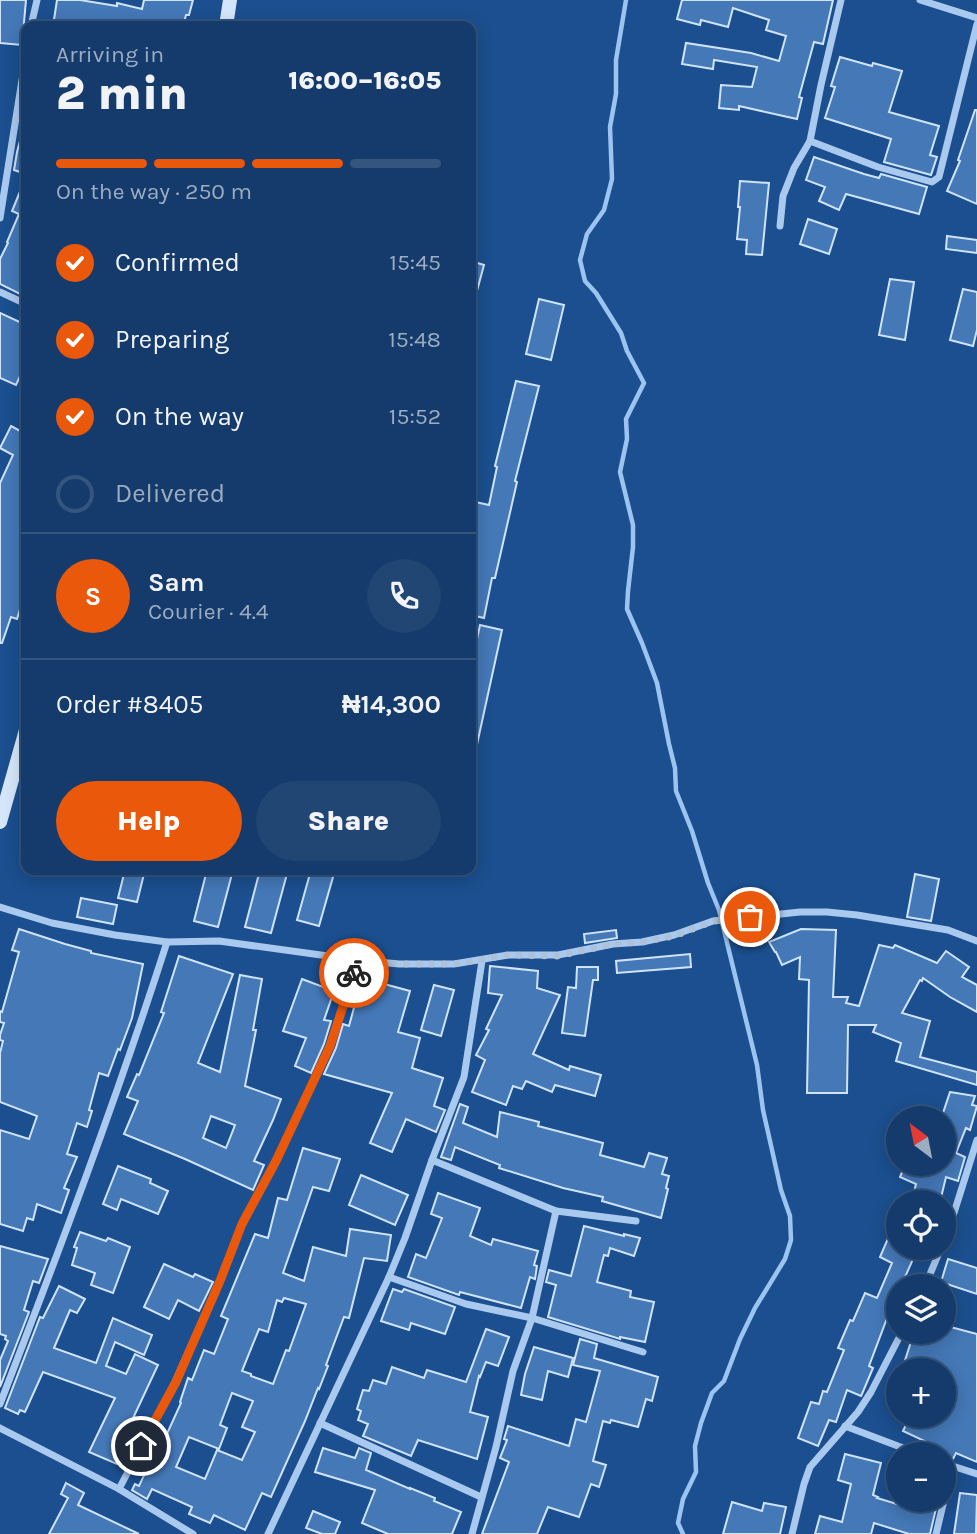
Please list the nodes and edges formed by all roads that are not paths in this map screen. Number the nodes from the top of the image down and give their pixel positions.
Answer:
1 (37, 0) edge
2 (230, 0) edge
3 (841, 0) edge
4 (920, 0) edge
5 (977, 18) edge
6 (33, 21) edge
7 (227, 21) edge
8 (977, 24) edge
9 (21, 86) edge
10 (810, 141) junction
11 (0, 218) edge
12 (780, 226) dead end
13 (0, 292) edge
14 (21, 302) edge
15 (21, 747) edge
16 (0, 818) edge
17 (0, 907) edge
18 (977, 941) edge
19 (167, 942) junction
20 (357, 960) junction
21 (482, 961) junction
22 (977, 1140) edge
23 (432, 1160) junction
24 (956, 1202) edge
25 (556, 1211) junction
26 (636, 1221) dead end
27 (389, 1277) junction
28 (532, 1318) junction
29 (896, 1344) edge
30 (643, 1352) dead end
31 (0, 1404) edge
32 (320, 1423) junction
33 (845, 1426) junction
34 (0, 1428) edge
35 (887, 1442) edge
36 (956, 1467) edge
37 (977, 1474) edge
38 (118, 1489) junction
39 (481, 1497) junction
40 (941, 1512) edge
41 (193, 1534) edge
42 (268, 1534) edge
43 (472, 1534) edge
44 (792, 1534) edge
45 (936, 1534) edge

1 - 6 street
2 - 7 main road
3 - 10 street
4 - 5 street
8 - 10 street
9 - 11 street
10 - 12 street
13 - 14 street
15 - 16 main road
17 - 19 street
18 - 21 street
19 - 20 street
19 - 31 street
20 - 21 street
20 - 38 street
21 - 23 street
22 - 24 street
23 - 25 street
23 - 27 street
25 - 26 street
25 - 28 street
27 - 28 street
27 - 32 street
28 - 30 street
28 - 39 street
29 - 33 street
32 - 39 street
32 - 42 street
33 - 35 street
33 - 44 street
34 - 38 street
36 - 37 street
38 - 41 street
39 - 43 street
40 - 45 street

